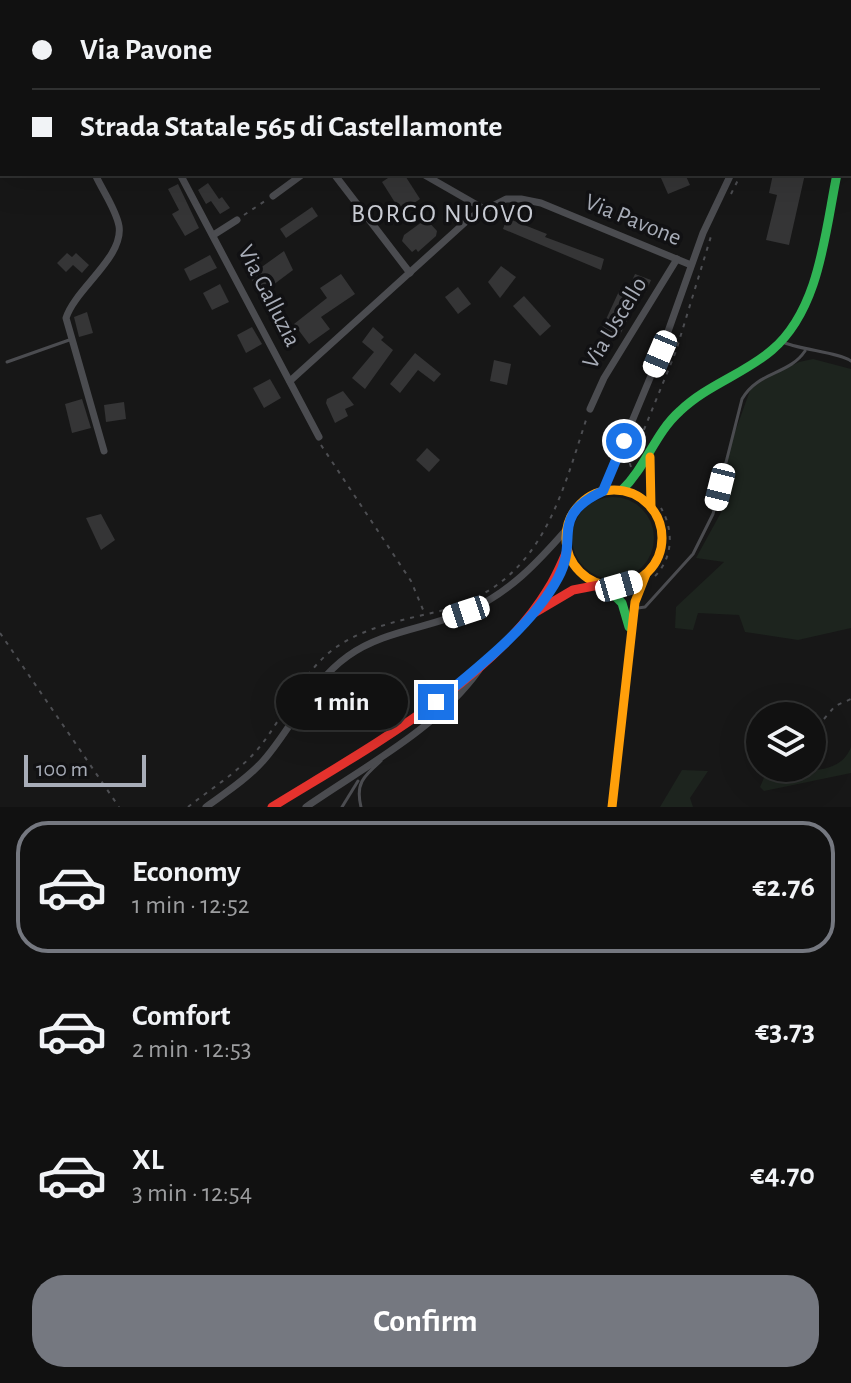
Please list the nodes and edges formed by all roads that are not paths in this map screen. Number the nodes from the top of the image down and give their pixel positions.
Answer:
1 (96, 176) edge
2 (181, 176) edge
3 (300, 176) edge
4 (336, 176) edge
5 (426, 176) edge
6 (730, 176) edge
7 (837, 176) edge
8 (273, 196) road end
9 (484, 209) junction
10 (237, 220) road end
11 (215, 234) junction
12 (677, 259) junction
13 (691, 265) junction
14 (410, 273) junction
15 (72, 339) junction
16 (782, 342) junction
17 (805, 351) junction
18 (851, 361) edge
19 (7, 362) dead end
20 (290, 381) junction
21 (590, 409) road end
22 (319, 437) road end
23 (104, 451) dead end
24 (650, 457) junction
25 (622, 490) junction
26 (603, 491) junction
27 (651, 507) junction
28 (566, 530) junction
29 (567, 551) junction
30 (646, 574) junction
31 (602, 585) junction
32 (634, 609) junction
33 (529, 616) junction
34 (632, 650) junction
35 (490, 655) junction
36 (407, 737) junction
37 (361, 778) junction
38 (206, 807) edge
39 (272, 807) edge
40 (306, 807) edge
41 (342, 807) edge
42 (361, 807) edge
43 (612, 807) edge

1 - 15 street
2 - 11 street, Via Galluzia
3 - 8 street
4 - 14 street
5 - 9 street
6 - 13 street, Via Pavone
7 - 16 main road
9 - 12 street, Via Pavone
9 - 14 street, Via Pavone
10 - 11 street
11 - 20 street, Via Galluzia
12 - 13 street, Via Pavone
12 - 21 street, Via Uscello
13 - 26 street, Via Pavone
14 - 20 street, Via Pavone
15 - 19 lane
15 - 23 street
16 - 17 lane
16 - 24 main road
17 - 18 lane
17 - 32 lane
20 - 22 street, Via Galluzia
24 - 25 main road
24 - 27 main road
25 - 26 main road
25 - 27 main road
26 - 28 main road
27 - 30 main road
28 - 29 main road
28 - 38 street
29 - 31 main road
29 - 33 main road
30 - 31 main road
30 - 32 main road
31 - 33 main road
31 - 34 main road
32 - 34 main road
33 - 35 main road
34 - 43 main road
35 - 36 street
35 - 39 main road
36 - 37 lane
36 - 40 street
37 - 41 lane
37 - 42 lane

